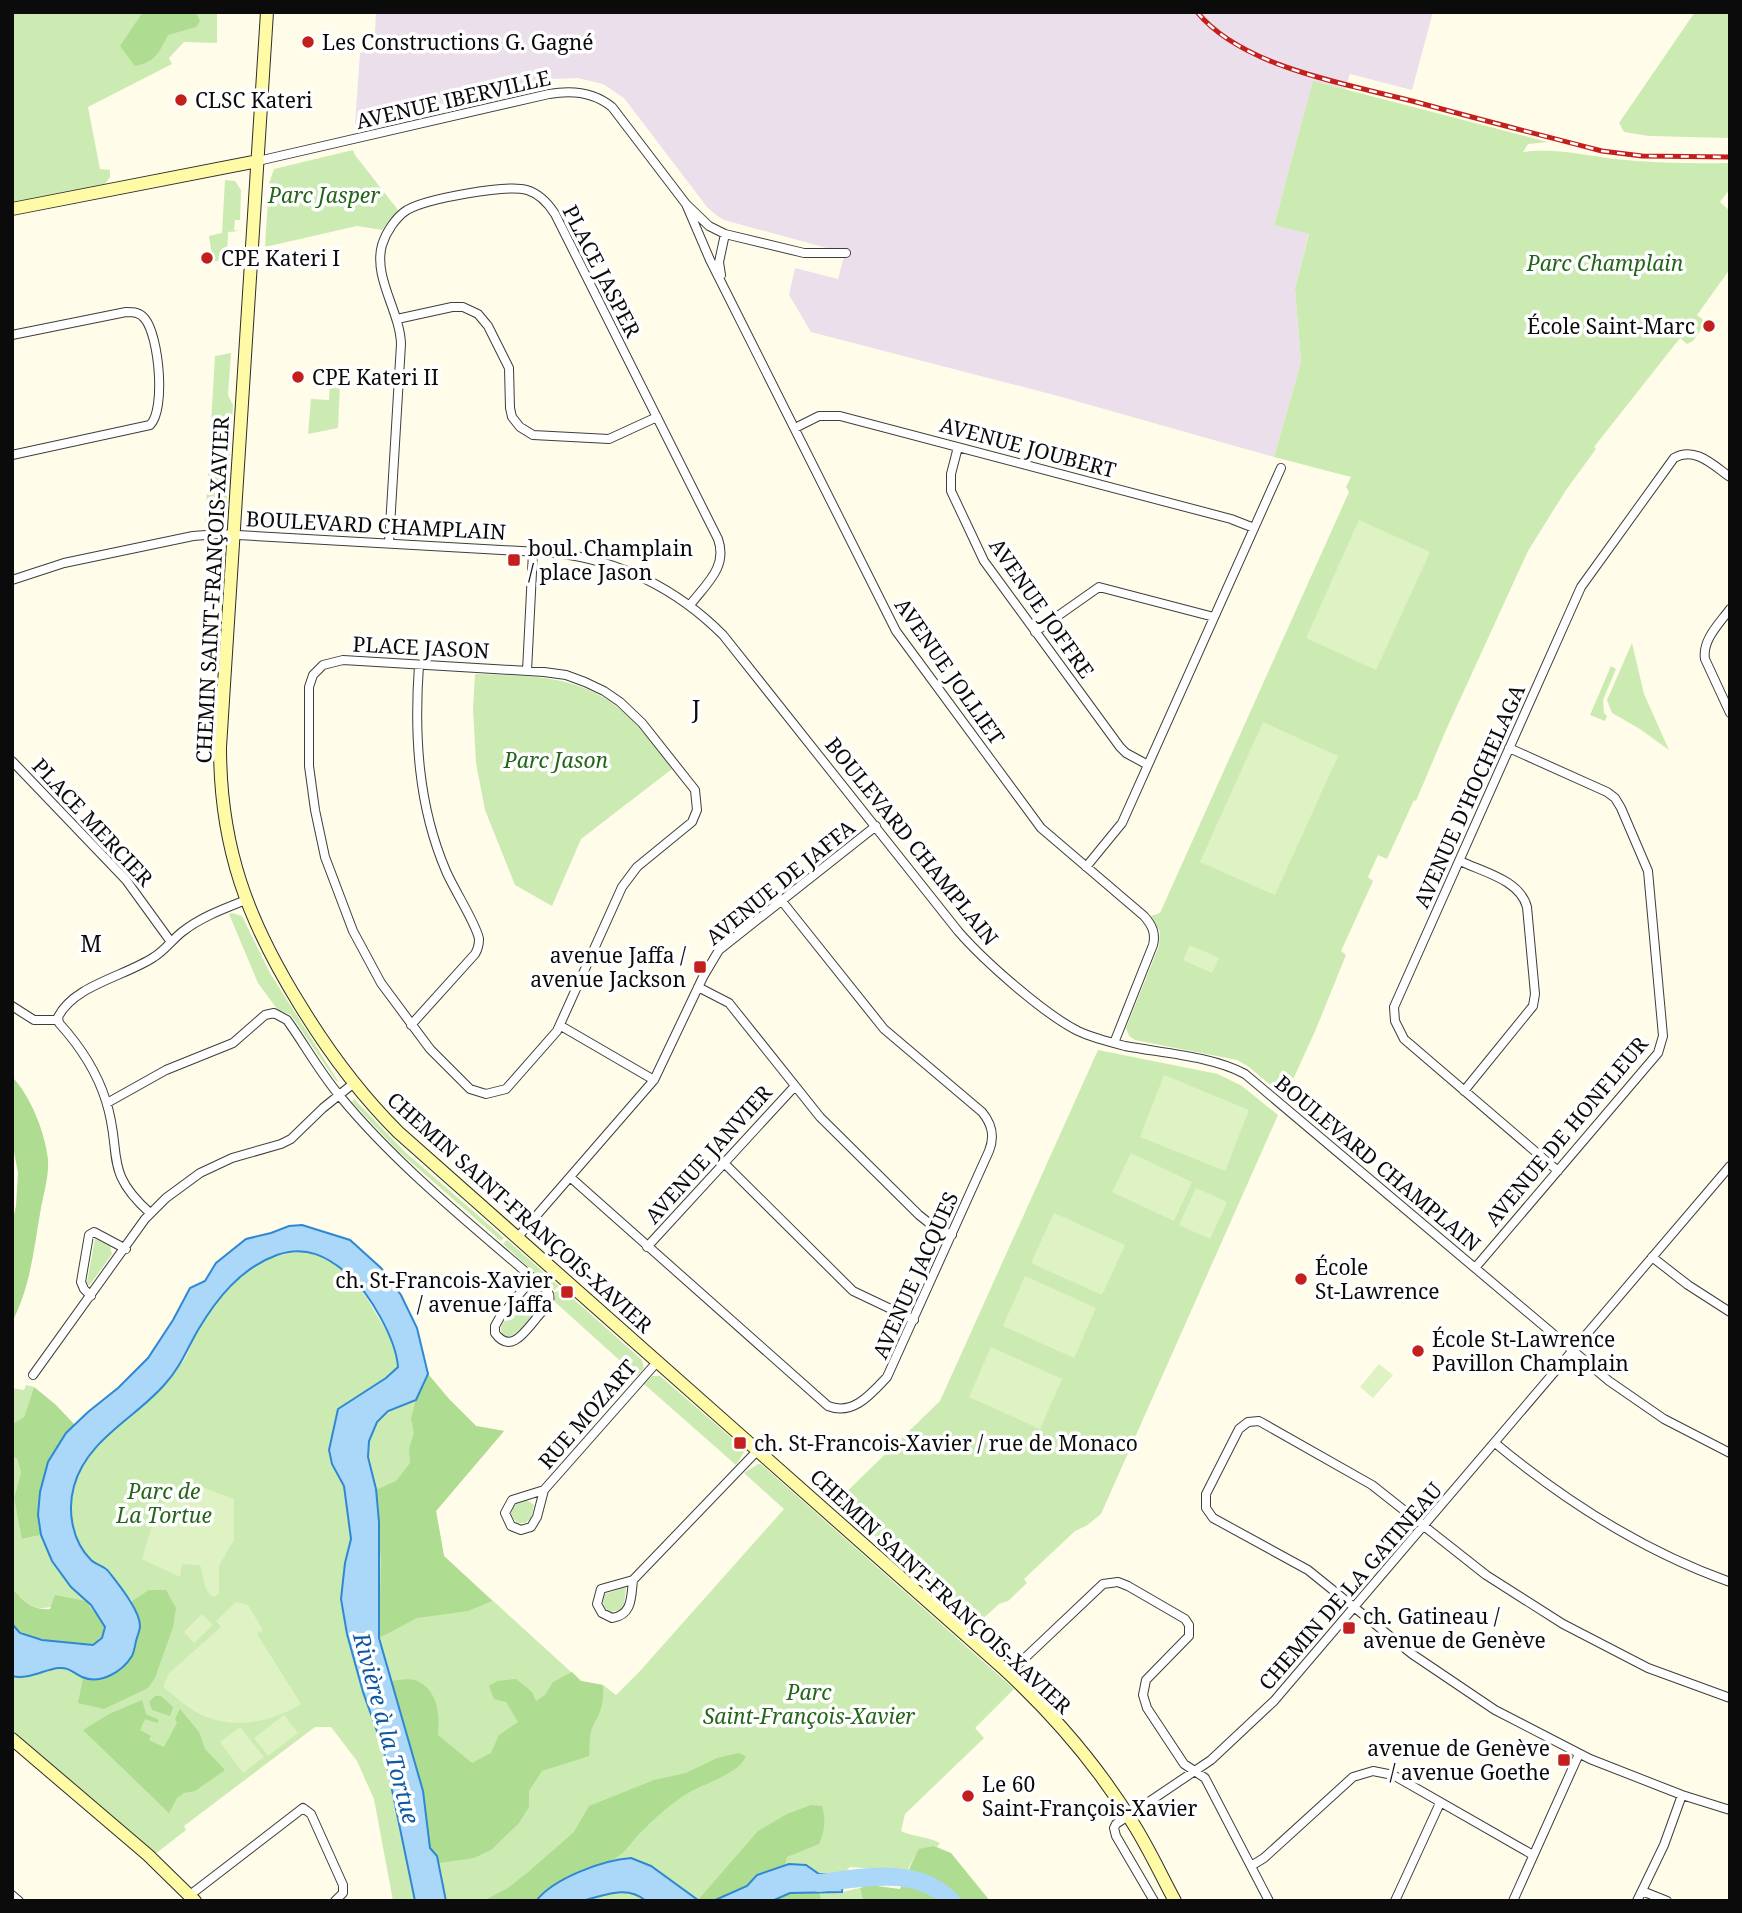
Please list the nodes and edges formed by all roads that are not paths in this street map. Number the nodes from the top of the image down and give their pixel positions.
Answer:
1 (267, 12) edge
2 (258, 161) junction
3 (686, 204) junction
4 (12, 209) edge
5 (726, 234) junction
6 (846, 253) dead end
7 (722, 281) junction
8 (397, 319) junction
9 (12, 335) edge
10 (657, 417) junction
11 (795, 428) junction
12 (958, 447) junction
13 (12, 455) edge
14 (1281, 468) dead end
15 (1730, 477) edge
16 (1254, 528) junction
17 (233, 534) junction
18 (389, 543) junction
19 (533, 552) junction
20 (12, 580) edge
21 (690, 605) junction
22 (1730, 609) edge
23 (1214, 617) junction
24 (1035, 632) junction
25 (419, 665) junction
26 (527, 671) junction
27 (1730, 713) edge
28 (1509, 748) junction
29 (12, 761) edge
30 (1149, 765) junction
31 (876, 827) junction
32 (1460, 861) junction
33 (1086, 867) junction
34 (246, 900) junction
35 (781, 900) junction
36 (171, 942) junction
37 (698, 987) junction
38 (12, 1006) edge
39 (58, 1020) junction
40 (411, 1025) junction
41 (561, 1026) junction
42 (1114, 1043) junction
43 (654, 1080) junction
44 (354, 1083) junction
45 (795, 1086) junction
46 (1464, 1091) junction
47 (339, 1095) junction
48 (107, 1103) junction
49 (723, 1162) junction
50 (1730, 1166) edge
51 (1558, 1171) junction
52 (570, 1177) junction
53 (150, 1213) junction
54 (953, 1234) junction
55 (517, 1238) junction
56 (648, 1247) junction
57 (125, 1248) junction
58 (1652, 1257) junction
59 (1475, 1268) junction
60 (533, 1278) junction
61 (91, 1296) junction
62 (1730, 1312) edge
63 (914, 1320) junction
64 (1572, 1351) junction
65 (657, 1362) junction
66 (33, 1374) dead end
67 (1495, 1443) junction
68 (758, 1450) junction
69 (1730, 1453) edge
70 (544, 1490) junction
71 (1424, 1527) junction
72 (634, 1580) junction
73 (1730, 1582) edge
74 (1354, 1609) junction
75 (1009, 1673) junction
76 (1730, 1699) edge
77 (12, 1739) edge
78 (1579, 1754) junction
79 (1195, 1771) junction
80 (1682, 1795) junction
81 (1440, 1802) junction
82 (1730, 1810) edge
83 (1128, 1816) junction
84 (1533, 1855) junction
85 (1251, 1866) junction
86 (1642, 1891) junction
87 (12, 1895) edge
88 (193, 1898) edge
89 (19, 1901) edge
90 (335, 1901) edge
91 (1154, 1901) edge
92 (1175, 1901) edge
93 (1269, 1901) edge
94 (1395, 1901) edge
95 (1513, 1901) edge
96 (1637, 1901) edge
97 (1667, 1901) edge

1 - 2 street, CHEMIN SAINT-FRANÇOIS-XAVIER
2 - 3 street, AVENUE IBERVILLE
2 - 4 street
2 - 17 street, CHEMIN SAINT-FRANÇOIS-XAVIER
3 - 5 street, AVENUE IBERVILLE
3 - 7 street, AVENUE JOLLIET
5 - 6 street, AVENUE IBERVILLE
5 - 7 street, AVENUE JOLLIET
7 - 11 street, AVENUE JOLLIET
8 - 10 street
8 - 10 street, PLACE JASPER
8 - 18 street, PLACE JASPER
9 - 13 street
10 - 21 street, PLACE JASPER
11 - 12 street, AVENUE JOUBERT
11 - 33 street, AVENUE JOLLIET
12 - 16 street, AVENUE JOUBERT
12 - 24 street, AVENUE JOFFRE
14 - 16 street
15 - 28 street, AVENUE D'HOCHELAGA
16 - 23 street
17 - 18 street, BOULEVARD CHAMPLAIN
17 - 20 street
17 - 34 street, CHEMIN SAINT-FRANÇOIS-XAVIER
18 - 19 street, BOULEVARD CHAMPLAIN
19 - 21 street, BOULEVARD CHAMPLAIN
19 - 26 street
21 - 31 street, BOULEVARD CHAMPLAIN
22 - 27 street
23 - 24 street
23 - 30 street
24 - 30 street, AVENUE JOFFRE
25 - 26 street, PLACE JASON
25 - 40 street
25 - 40 street, PLACE JASON
26 - 41 street, PLACE JASON
28 - 32 street, AVENUE D'HOCHELAGA
28 - 51 street, AVENUE DE HONFLEUR
29 - 36 street, PLACE MERCIER
30 - 33 street
31 - 35 street, AVENUE DE JAFFA
31 - 42 street, BOULEVARD CHAMPLAIN
32 - 46 street, AVENUE D'HOCHELAGA
32 - 46 street
33 - 42 street, AVENUE JOLLIET
34 - 36 street
34 - 44 street, CHEMIN SAINT-FRANÇOIS-XAVIER
35 - 37 street, AVENUE DE JAFFA
35 - 54 street, AVENUE JACQUES
36 - 39 street
37 - 43 street, AVENUE DE JAFFA
37 - 45 street
38 - 39 street
39 - 48 street
40 - 41 street, PLACE JASON
41 - 43 street
42 - 59 street, BOULEVARD CHAMPLAIN
43 - 52 street, AVENUE DE JAFFA
44 - 47 street
44 - 55 street, CHEMIN SAINT-FRANÇOIS-XAVIER
45 - 49 street, AVENUE JANVIER
45 - 54 street
46 - 51 street, AVENUE D'HOCHELAGA
47 - 48 street
47 - 53 street
47 - 60 street
48 - 53 street
49 - 56 street, AVENUE JANVIER
49 - 63 street
50 - 58 street, CHEMIN DE LA GATINEAU
51 - 59 street, AVENUE DE HONFLEUR
52 - 55 street, AVENUE DE JAFFA
52 - 56 street, AVENUE JACQUES
53 - 57 street
54 - 63 street, AVENUE JACQUES
55 - 65 street, CHEMIN SAINT-FRANÇOIS-XAVIER
56 - 63 street, AVENUE JACQUES
57 - 61 street
57 - 61 street
58 - 62 street
58 - 64 street, CHEMIN DE LA GATINEAU
59 - 64 street, BOULEVARD CHAMPLAIN
60 - 60 street
61 - 66 street
64 - 67 street, CHEMIN DE LA GATINEAU
64 - 69 street, BOULEVARD CHAMPLAIN
65 - 68 street, CHEMIN SAINT-FRANÇOIS-XAVIER
65 - 70 street, RUE MOZART
67 - 71 street, CHEMIN DE LA GATINEAU
67 - 73 street
68 - 72 street
68 - 75 street, CHEMIN SAINT-FRANÇOIS-XAVIER
70 - 70 street, RUE MOZART
71 - 74 street, CHEMIN DE LA GATINEAU
71 - 74 street
71 - 76 street
72 - 72 street
74 - 78 street
74 - 79 street, CHEMIN DE LA GATINEAU
75 - 79 street
75 - 83 street, CHEMIN SAINT-FRANÇOIS-XAVIER
77 - 88 street
78 - 80 street
78 - 84 street
79 - 83 street, CHEMIN DE LA GATINEAU
79 - 85 street
80 - 82 street
80 - 86 street
81 - 84 street
81 - 85 street
81 - 94 street
83 - 91 street
83 - 92 street, CHEMIN SAINT-FRANÇOIS-XAVIER
84 - 95 street
85 - 93 street
86 - 96 street
86 - 97 street
87 - 89 street
88 - 90 street

